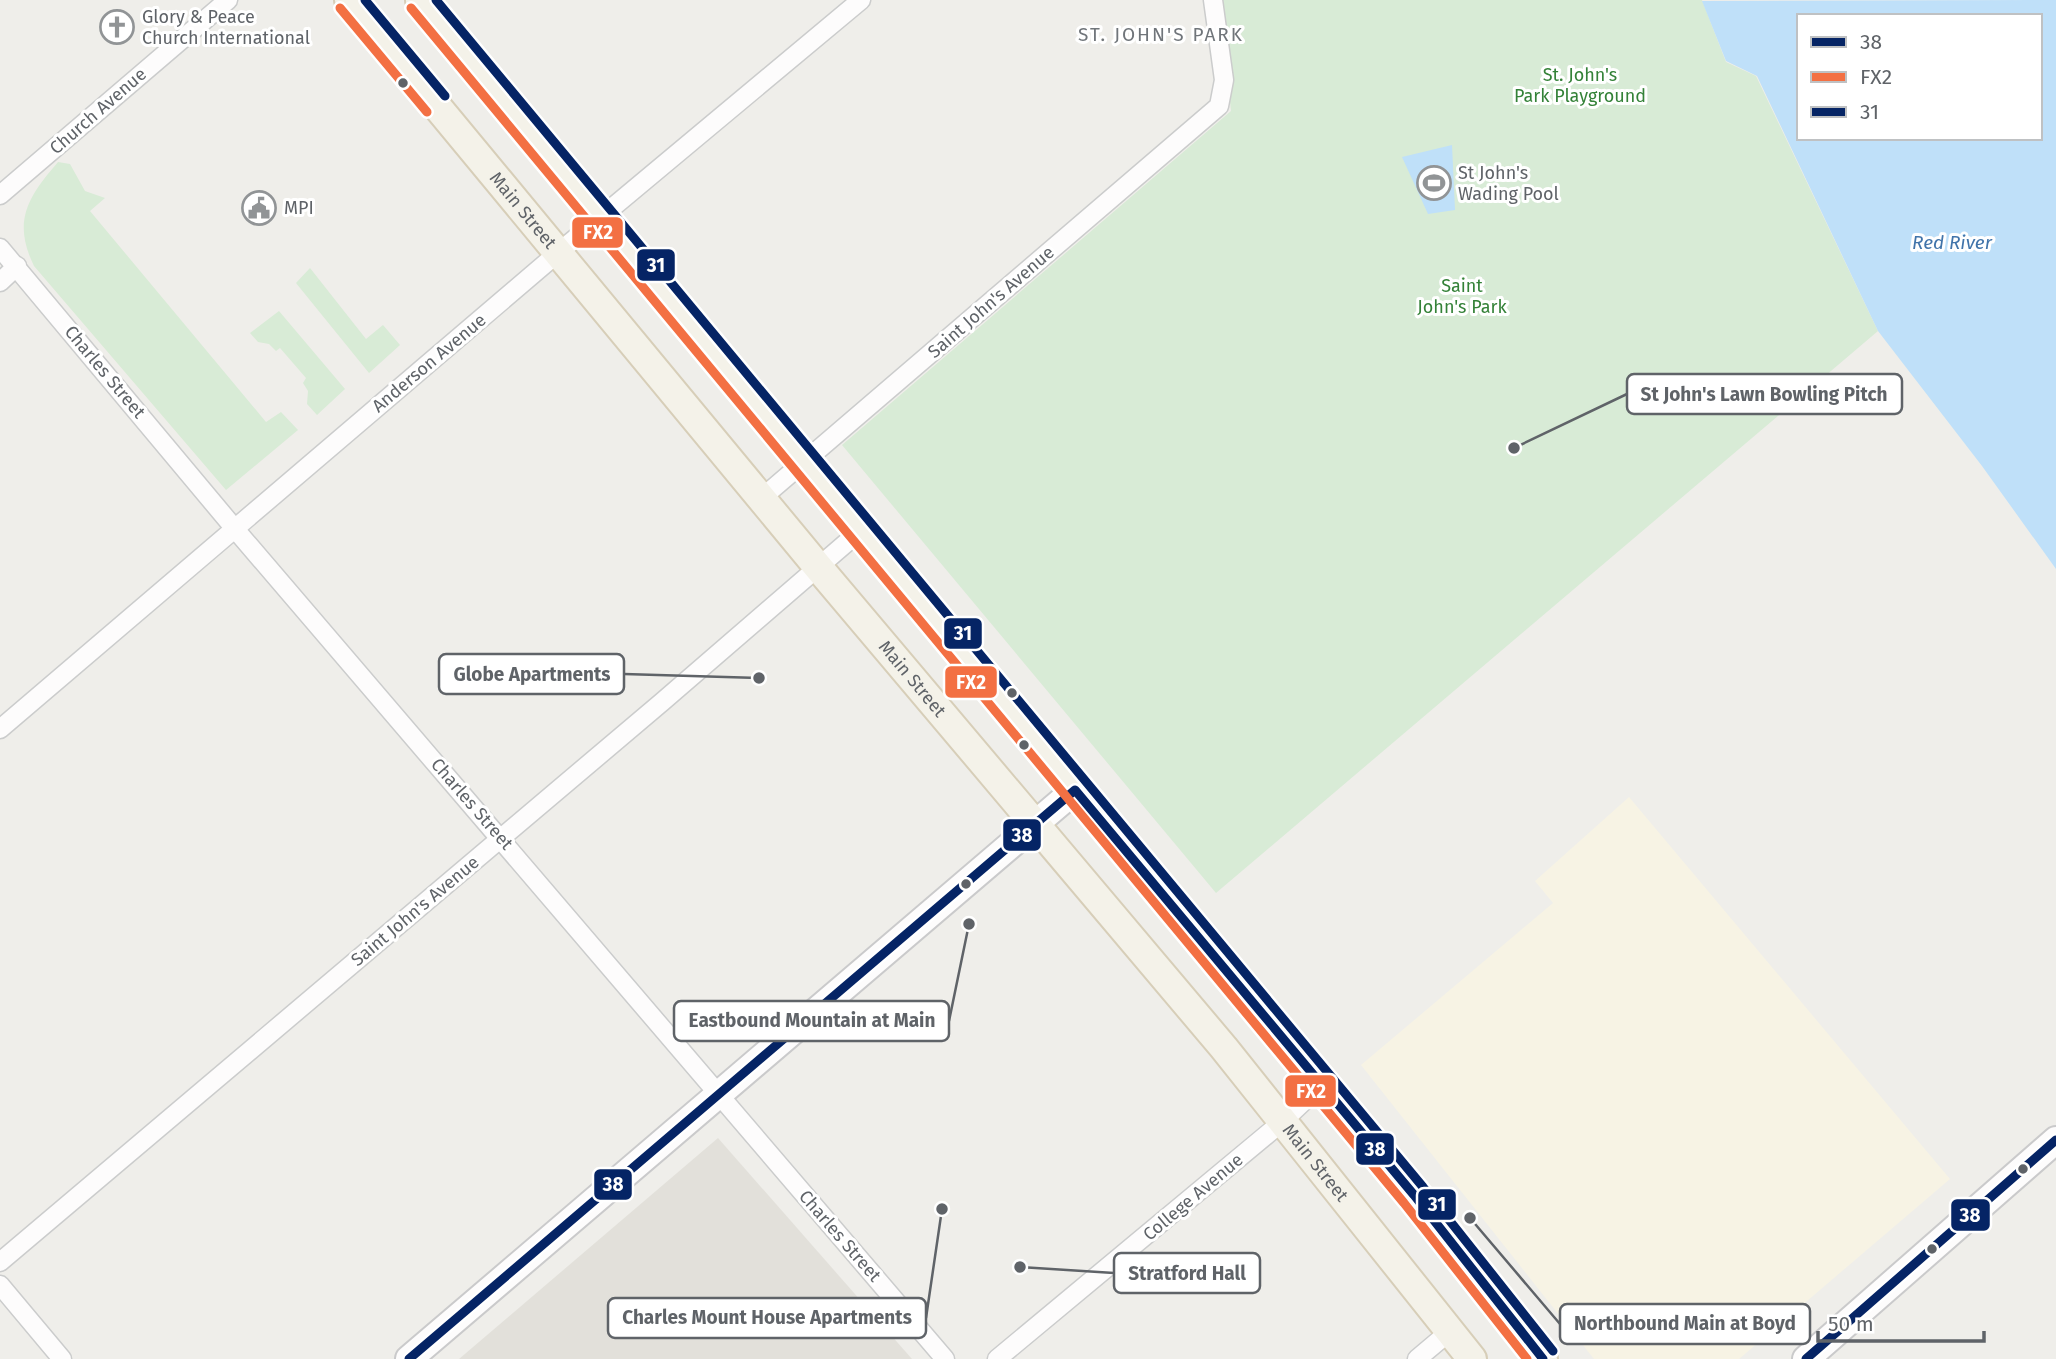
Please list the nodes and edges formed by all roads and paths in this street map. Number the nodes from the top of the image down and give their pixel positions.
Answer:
1 (228, 0) edge
2 (349, 0) edge
3 (420, 0) edge
4 (861, 0) edge
5 (1213, 0) edge
6 (0, 195) edge
7 (601, 219) junction
8 (0, 248) edge
9 (559, 252) junction
10 (17, 266) junction
11 (0, 282) edge
12 (805, 462) junction
13 (763, 497) junction
14 (235, 528) junction
15 (860, 531) junction
16 (818, 567) junction
17 (0, 729) edge
18 (1075, 790) junction
19 (1034, 825) junction
20 (502, 838) junction
21 (1321, 1085) junction
22 (719, 1094) junction
23 (1282, 1122) junction
24 (2056, 1140) edge
25 (0, 1262) edge
26 (0, 1285) edge
27 (1449, 1332) junction
28 (62, 1359) edge
29 (409, 1359) edge
30 (945, 1359) edge
31 (998, 1359) edge
32 (1417, 1359) edge
33 (1472, 1359) edge
34 (1543, 1359) edge
35 (1806, 1359) edge

1 - 6 street, Church Avenue
2 - 9 main road, Main Street
3 - 7 main road
4 - 7 street, Anderson Avenue
5 - 12 street, Saint John's Avenue
7 - 9 street, Anderson Avenue
7 - 12 main road
8 - 10 street, Charles Street
9 - 13 main road, Main Street
9 - 14 street, Anderson Avenue
10 - 11 street
10 - 14 street, Charles Street
12 - 13 street, Saint John's Avenue
12 - 15 main road
13 - 16 main road, Main Street
14 - 17 street, Anderson Avenue
14 - 20 street, Charles Street
15 - 16 street, Saint John's Avenue
15 - 18 main road
16 - 19 main road, Main Street
16 - 20 street, Saint John's Avenue
18 - 19 main road
18 - 21 main road
19 - 22 main road
19 - 23 main road, Main Street
20 - 22 street, Charles Street
20 - 25 street, Saint John's Avenue
21 - 23 street, College Avenue
21 - 34 main road
22 - 29 main road
22 - 30 street, Charles Street
23 - 27 main road, Main Street
23 - 31 street, College Avenue
24 - 35 main road
26 - 28 street
27 - 32 street
27 - 33 main road, Main Street

